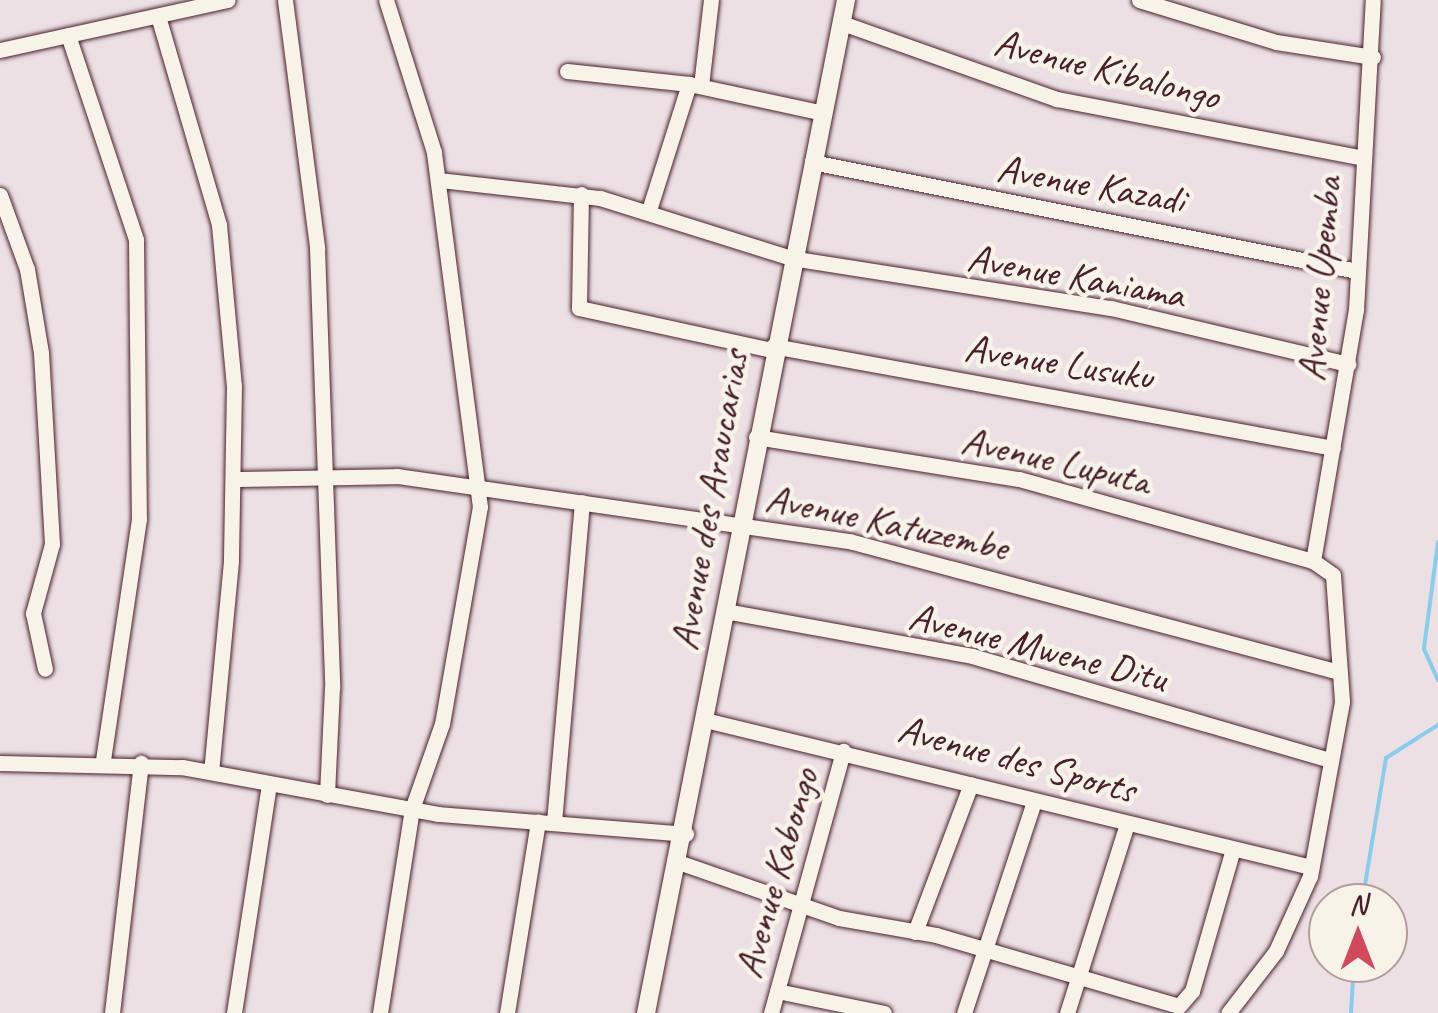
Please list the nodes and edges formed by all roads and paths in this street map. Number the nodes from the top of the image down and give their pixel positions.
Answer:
1 (228, 0) edge
2 (285, 0) edge
3 (386, 0) edge
4 (711, 0) edge
5 (846, 0) edge
6 (1139, 0) edge
7 (1373, 0) edge
8 (191, 4) edge
9 (158, 16) junction
10 (842, 23) junction
11 (68, 35) junction
12 (1, 45) edge
13 (1372, 57) junction
14 (567, 71) dead end
15 (695, 85) junction
16 (823, 113) junction
17 (1362, 158) junction
18 (812, 162) junction
19 (439, 180) junction
20 (581, 194) junction
21 (0, 195) edge
22 (649, 210) junction
23 (791, 258) junction
24 (1357, 270) junction
25 (773, 348) junction
26 (1348, 364) junction
27 (756, 437) junction
28 (1334, 448) junction
29 (322, 477) junction
30 (233, 479) junction
31 (480, 489) junction
32 (582, 502) junction
33 (742, 523) junction
34 (1313, 561) junction
35 (726, 611) junction
36 (45, 669) dead end
37 (1339, 672) junction
38 (705, 720) junction
39 (843, 751) junction
40 (103, 760) junction
41 (1331, 760) junction
42 (0, 762) edge
43 (141, 764) junction
44 (211, 771) junction
45 (269, 784) junction
46 (970, 784) junction
47 (327, 795) junction
48 (1034, 801) junction
49 (412, 809) junction
50 (546, 821) junction
51 (1127, 824) junction
52 (686, 834) junction
53 (1233, 849) junction
54 (681, 863) junction
55 (1311, 866) junction
56 (806, 902) junction
57 (916, 932) junction
58 (980, 954) junction
59 (1077, 982) junction
60 (778, 991) junction
61 (861, 1010) edge
62 (112, 1013) edge
63 (234, 1013) edge
64 (380, 1013) edge
65 (507, 1013) edge
66 (646, 1013) edge
67 (770, 1013) edge
68 (884, 1013) edge
69 (964, 1013) edge
70 (1068, 1013) edge
71 (1228, 1013) edge

1 - 8 street
2 - 29 street
3 - 19 street
4 - 15 street
5 - 10 street, Avenue des Araucarias
6 - 13 street
7 - 13 street, Avenue Upemba
8 - 9 street
9 - 11 street
9 - 30 street
10 - 16 street, Avenue des Araucarias
10 - 17 street, Avenue Kibalongo
11 - 12 street
11 - 40 street
13 - 17 street, Avenue Upemba
14 - 15 street
15 - 16 street
15 - 22 street
16 - 18 street, Avenue des Araucarias
17 - 24 street, Avenue Upemba
18 - 23 street, Avenue des Araucarias
18 - 24 street, Avenue Kazadi
19 - 20 street, Avenue Kaniama
19 - 31 street
20 - 22 street, Avenue Kaniama
20 - 25 street, Avenue Lusuku
21 - 36 street
22 - 23 street, Avenue Kaniama
23 - 25 street, Avenue des Araucarias
23 - 26 street, Avenue Kaniama
24 - 26 street, Avenue Upemba
25 - 27 street, Avenue des Araucarias
25 - 28 street, Avenue Lusuku
26 - 28 street, Avenue Upemba
27 - 33 street, Avenue des Araucarias
27 - 34 street, Avenue Luputa
28 - 34 street, Avenue Upemba
29 - 30 street, Avenue Katuzembe
29 - 31 street, Avenue Katuzembe
29 - 47 street
30 - 44 street
31 - 32 street, Avenue Katuzembe
31 - 49 street
32 - 33 street, Avenue Katuzembe
32 - 50 street
33 - 35 street, Avenue des Araucarias
33 - 37 street, Avenue Katuzembe
34 - 37 street, Avenue Luputa
35 - 38 street, Avenue des Araucarias
35 - 41 street, Avenue Mwene Ditu
37 - 41 street
38 - 39 street, Avenue des Sports
38 - 52 street, Avenue des Araucarias
39 - 46 street, Avenue des Sports
39 - 56 street, Avenue Kabongo
40 - 42 street
40 - 43 street
41 - 55 street
43 - 44 street
43 - 62 street
44 - 45 street
45 - 47 street
45 - 63 street
46 - 48 street, Avenue des Sports
46 - 57 street
47 - 49 street
48 - 51 street, Avenue des Sports
48 - 58 street
49 - 50 street
49 - 64 street
50 - 52 street
50 - 65 street
51 - 53 street, Avenue des Sports
51 - 59 street
52 - 54 street, Avenue des Araucarias
53 - 55 street, Avenue des Sports
53 - 59 street
54 - 56 street
54 - 66 street, Avenue des Araucarias
55 - 71 street
56 - 57 street
56 - 60 street, Avenue Kabongo
57 - 58 street
58 - 59 street
58 - 69 street
59 - 70 street
60 - 61 street
60 - 67 street, Avenue Kabongo
61 - 68 street

